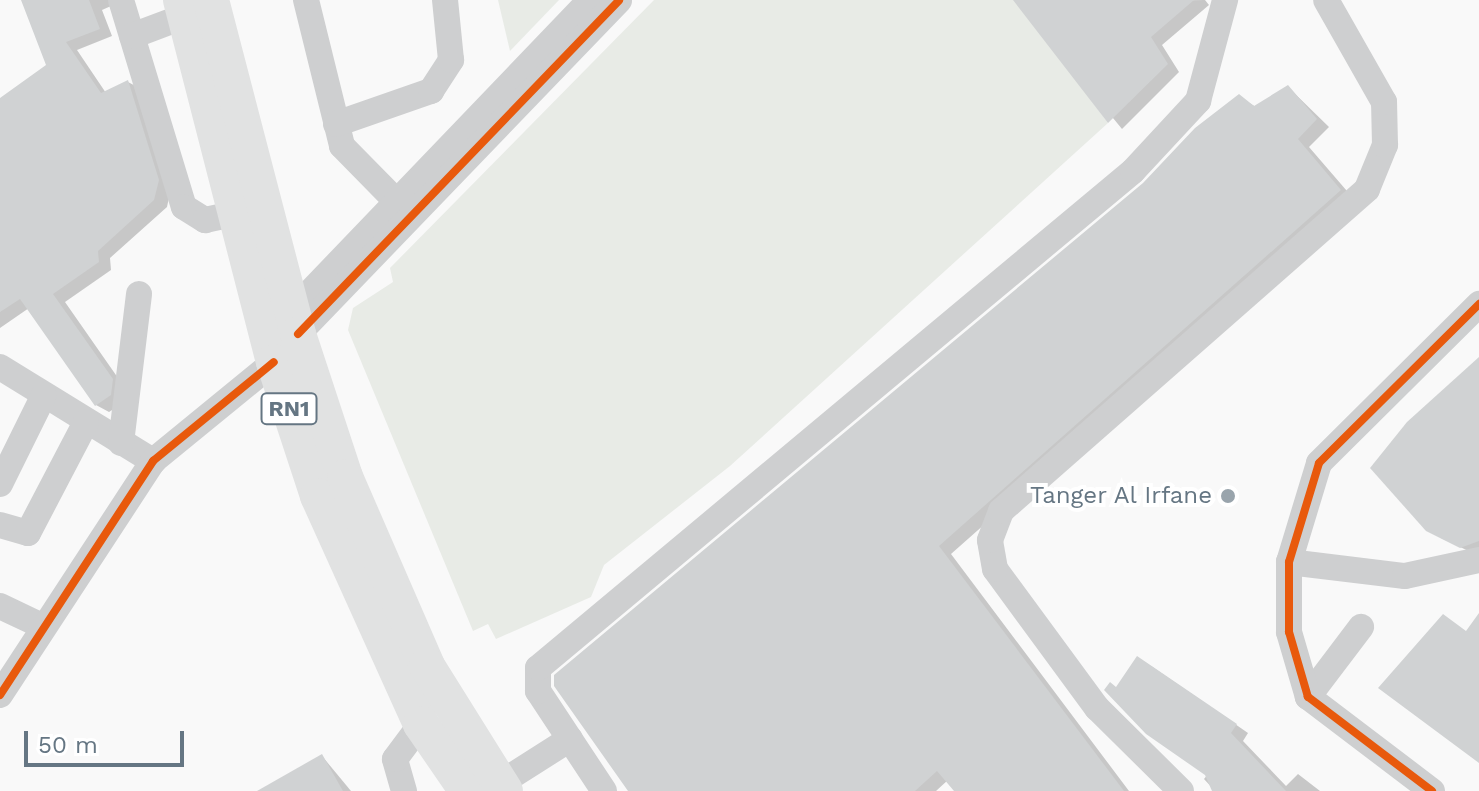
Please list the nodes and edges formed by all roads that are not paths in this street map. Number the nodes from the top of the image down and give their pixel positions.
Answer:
1 (121, 0) edge
2 (306, 0) edge
3 (445, 0) edge
4 (590, 0) edge
5 (619, 0) edge
6 (1225, 0) edge
7 (1326, 0) edge
8 (192, 5) edge
9 (132, 36) junction
10 (336, 124) junction
11 (397, 202) junction
12 (234, 214) junction
13 (139, 294) dead end
14 (1479, 304) edge
15 (295, 323) junction
16 (274, 362) junction
17 (0, 367) edge
18 (44, 395) junction
19 (86, 422) junction
20 (121, 443) junction
21 (153, 461) junction
22 (0, 484) edge
23 (0, 525) edge
24 (1479, 560) edge
25 (1289, 562) junction
26 (0, 606) edge
27 (40, 625) junction
28 (1361, 627) dead end
29 (0, 695) edge
30 (1308, 697) junction
31 (421, 724) junction
32 (570, 739) junction
33 (490, 789) edge
34 (404, 791) edge
35 (604, 791) edge
36 (1181, 791) edge
37 (1432, 791) edge

1 - 9 street
2 - 10 street
3 - 10 street
4 - 11 street
5 - 15 street
6 - 32 street
7 - 36 street
8 - 9 street
8 - 12 highway, RN1
8 - 15 highway, RN1
9 - 12 street
10 - 11 street
11 - 15 street
12 - 16 highway, RN1
13 - 20 street
14 - 25 street
15 - 33 highway, RN1
16 - 21 street
16 - 31 highway, RN1
17 - 18 street
18 - 19 street
18 - 22 street
19 - 20 street
19 - 23 street
20 - 21 street
21 - 27 street
24 - 25 street
25 - 30 street
26 - 27 street
27 - 29 street
28 - 30 street
30 - 37 street
31 - 33 highway, RN1
31 - 34 street
32 - 33 street
32 - 35 street

